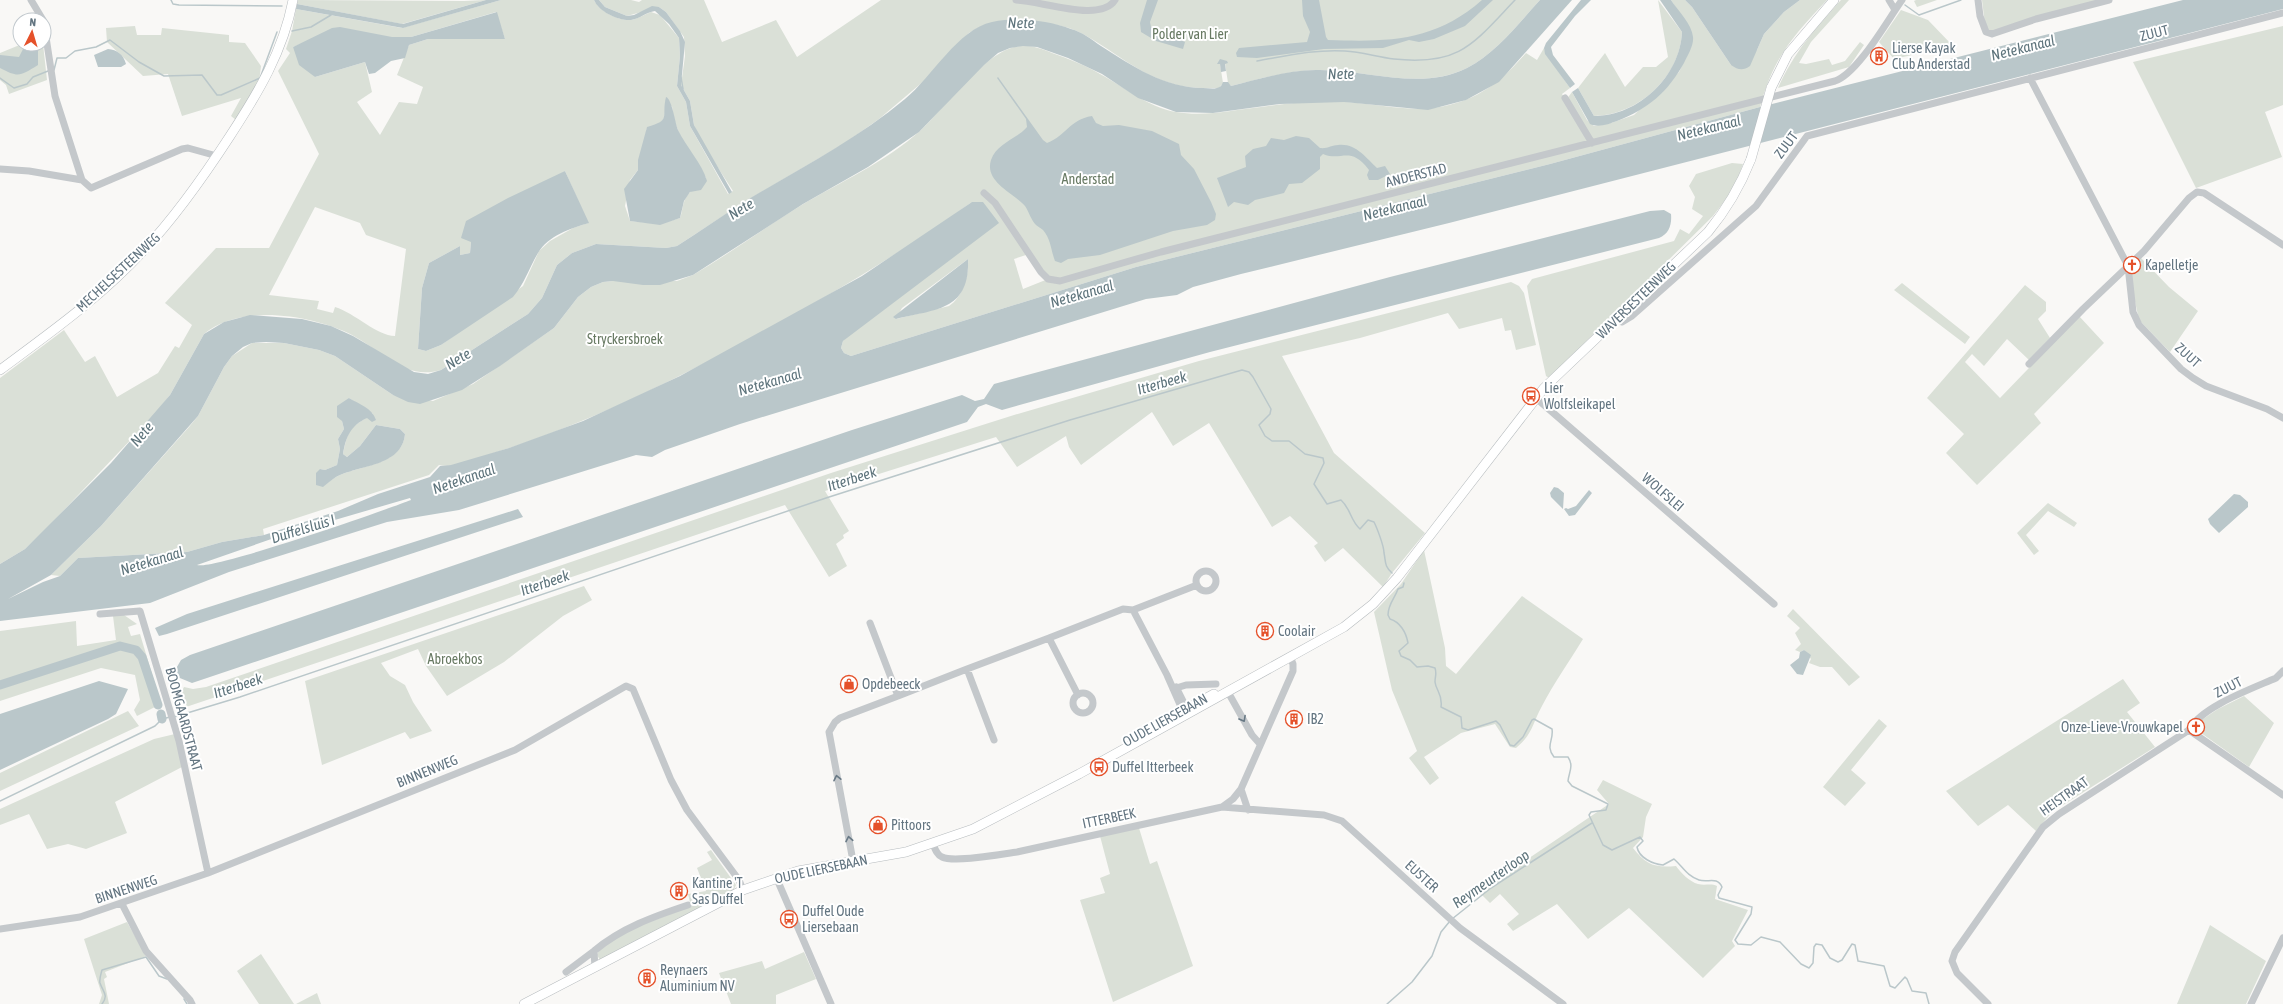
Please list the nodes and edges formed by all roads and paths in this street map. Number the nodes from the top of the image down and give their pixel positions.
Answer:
1 (31, 0) edge
2 (293, 0) edge
3 (1016, 0) edge
4 (1115, 0) edge
5 (1834, 0) edge
6 (1889, 0) edge
7 (1902, 0) edge
8 (1978, 0) edge
9 (2109, 0) edge
10 (1895, 10) junction
11 (38, 12) edge
12 (2283, 13) edge
13 (48, 52) edge
14 (2030, 78) junction
15 (1565, 98) dead end
16 (1592, 143) junction
17 (217, 156) junction
18 (0, 169) edge
19 (82, 180) junction
20 (984, 193) dead end
21 (2283, 245) edge
22 (2128, 266) junction
23 (1617, 319) junction
24 (2029, 364) dead end
25 (0, 370) edge
26 (1536, 398) junction
27 (2283, 418) edge
28 (1397, 578) joint
29 (1197, 585) dead end
30 (1774, 604) dead end
31 (1133, 610) junction
32 (100, 614) dead end
33 (870, 623) dead end
34 (1049, 638) junction
35 (1290, 657) junction
36 (966, 669) junction
37 (2283, 671) edge
38 (1261, 673) junction
39 (1216, 684) dead end
40 (1174, 688) junction
41 (1228, 692) junction
42 (1078, 695) dead end
43 (898, 696) junction
44 (1186, 710) junction
45 (2189, 730) junction
46 (994, 740) dead end
47 (1260, 744) junction
48 (1241, 789) junction
49 (2283, 795) edge
50 (1222, 808) junction
51 (1248, 810) junction
52 (933, 844) junction
53 (854, 861) junction
54 (208, 874) junction
55 (776, 878) junction
56 (743, 890) junction
57 (122, 904) junction
58 (688, 905) dead end
59 (0, 929) edge
60 (2283, 938) edge
61 (594, 951) junction
62 (595, 968) junction
63 (566, 972) dead end
64 (192, 1004) edge
65 (524, 1004) edge
66 (832, 1004) edge
67 (1563, 1004) edge
68 (1988, 1004) edge
69 (2250, 1004) edge

1 - 11 street
2 - 17 main road, MECHELSESTEENWEG
3 - 4 street
5 - 23 main road, WAVERSESTEENWEG, bridge
6 - 10 street
7 - 10 street
8 - 9 street
10 - 16 street, ANDERSTAD
12 - 14 street, ZUUT
13 - 19 street
14 - 22 street, ZUUT
14 - 23 street, ZUUT
15 - 16 street
16 - 20 street, ANDERSTAD
17 - 19 street
17 - 25 main road, MECHELSESTEENWEG
18 - 19 street
21 - 22 street
22 - 24 street
22 - 27 street, ZUUT
23 - 26 main road, WAVERSESTEENWEG
26 - 28 main road, WAVERSESTEENWEG
26 - 30 street, WOLFSLEI
28 - 35 main road, OUDE LIERSEBAAN
29 - 31 street
31 - 34 street
31 - 40 street
32 - 54 street, BOOMGAARDSTRAAT
33 - 43 street
34 - 36 street
34 - 42 street
35 - 38 main road, OUDE LIERSEBAAN
35 - 47 street
36 - 43 street
36 - 46 street
37 - 45 street, ZUUT
38 - 41 main road, OUDE LIERSEBAAN
38 - 44 main road, OUDE LIERSEBAAN
39 - 40 street
40 - 44 street
41 - 44 main road, OUDE LIERSEBAAN
41 -> 47 street
53 -> 43 street
44 - 52 main road, OUDE LIERSEBAAN
45 - 49 street
45 - 68 street, HEISTRAAT
47 - 48 street
48 - 50 street
48 - 51 street
50 - 51 street, EUSTER
50 - 52 street, ITTERBEEK
51 - 67 street, EUSTER
52 - 53 main road, OUDE LIERSEBAAN
53 - 55 main road, OUDE LIERSEBAAN
54 - 56 street, BINNENWEG
54 - 57 street, BINNENWEG
55 - 56 main road, OUDE LIERSEBAAN
55 - 66 street
56 - 62 main road, OUDE LIERSEBAAN
57 - 59 street, BINNENWEG
57 - 64 street
58 - 61 street
60 - 69 street
61 - 62 street
61 - 63 street
62 - 65 main road, OUDE LIERSEBAAN

